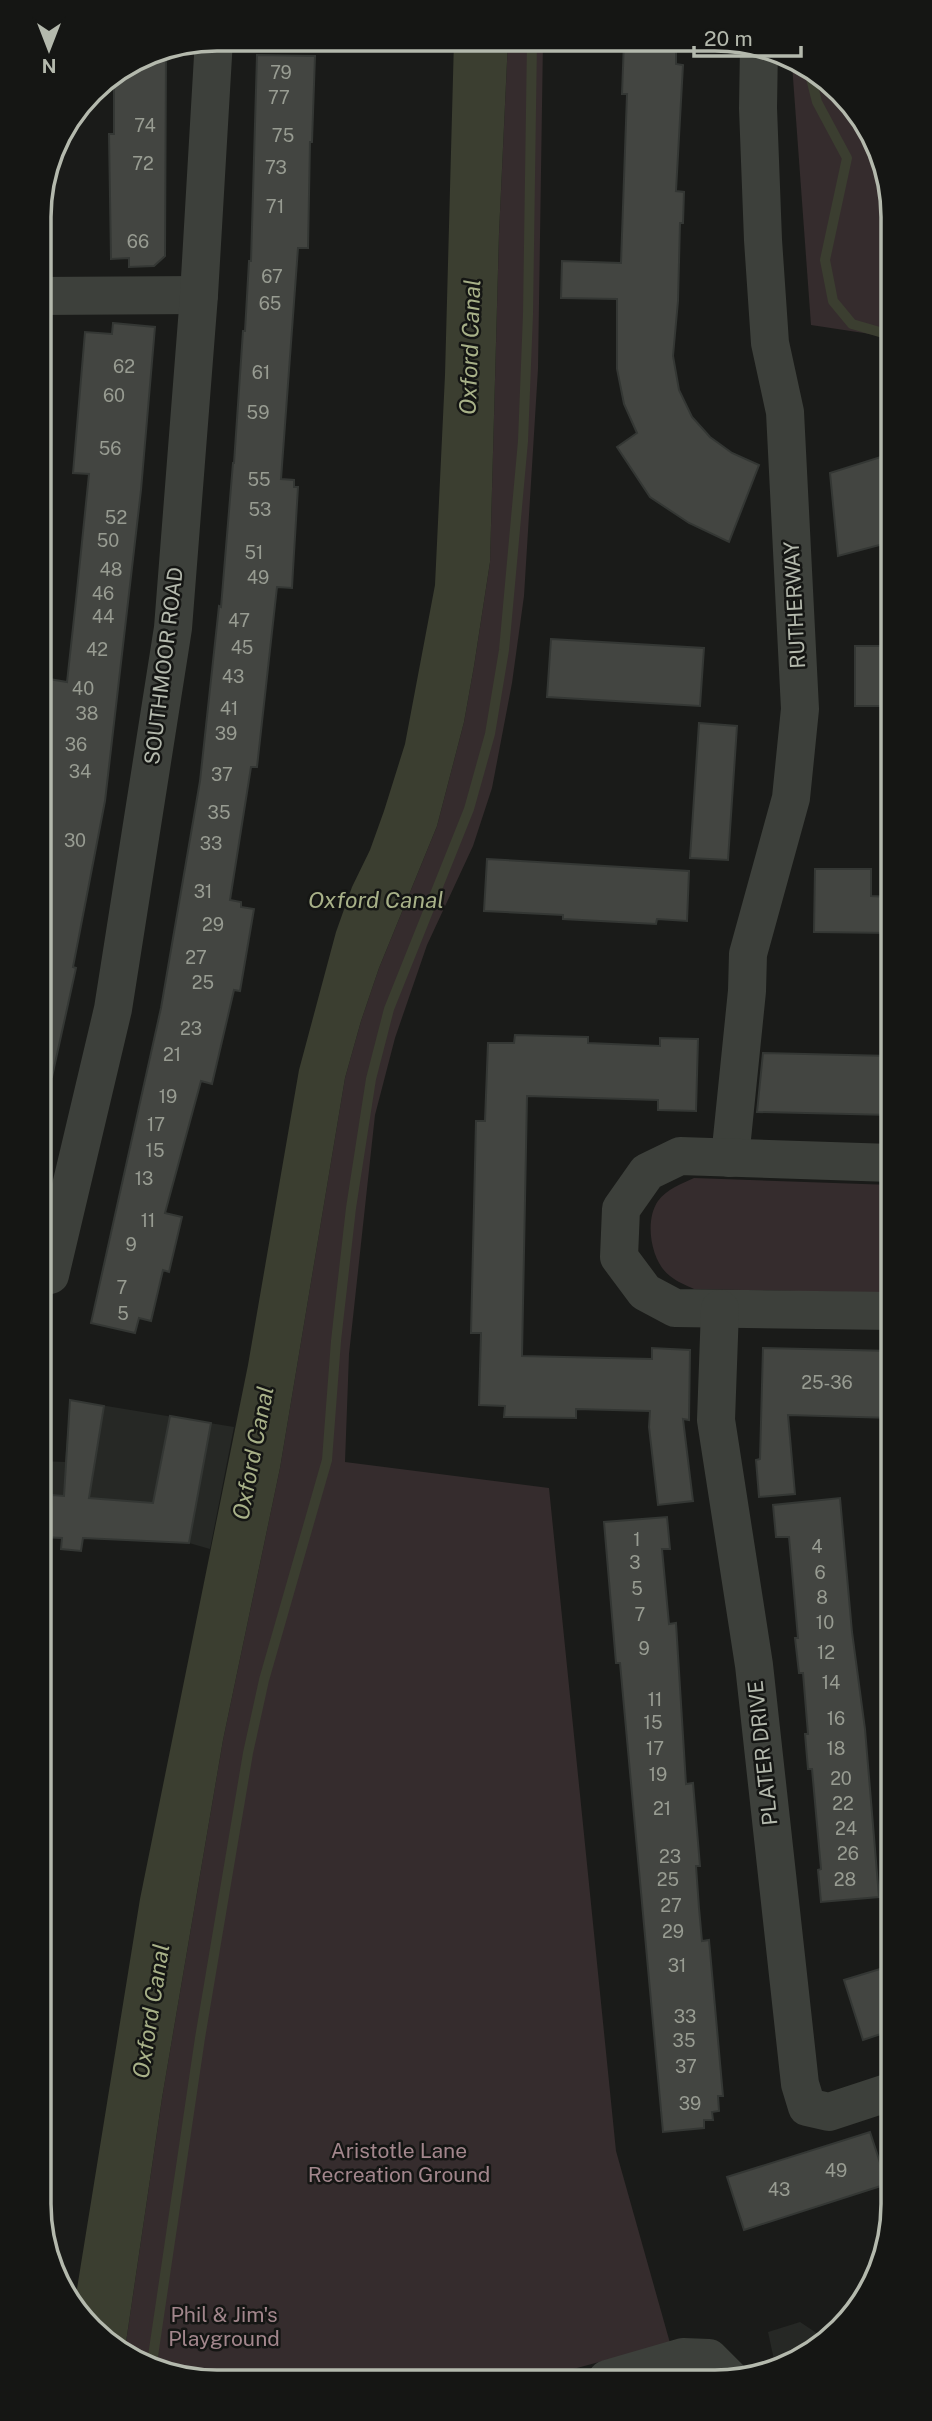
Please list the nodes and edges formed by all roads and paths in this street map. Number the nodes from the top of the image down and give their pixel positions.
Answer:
1 (213, 51) edge
2 (759, 57) edge
3 (199, 295) junction
4 (51, 296) edge
5 (730, 1158) junction
6 (881, 1163) edge
7 (51, 1252) edge
8 (720, 1309) junction
9 (881, 1311) edge
10 (881, 2095) edge
11 (720, 2369) edge
12 (638, 2370) edge

1 - 3 street, SOUTHMOOR ROAD
2 - 5 street, RUTHERWAY
3 - 4 street
3 - 7 street, SOUTHMOOR ROAD
5 - 6 street
5 - 8 street
8 - 9 street
8 - 10 street, PLATER DRIVE
11 - 12 street

